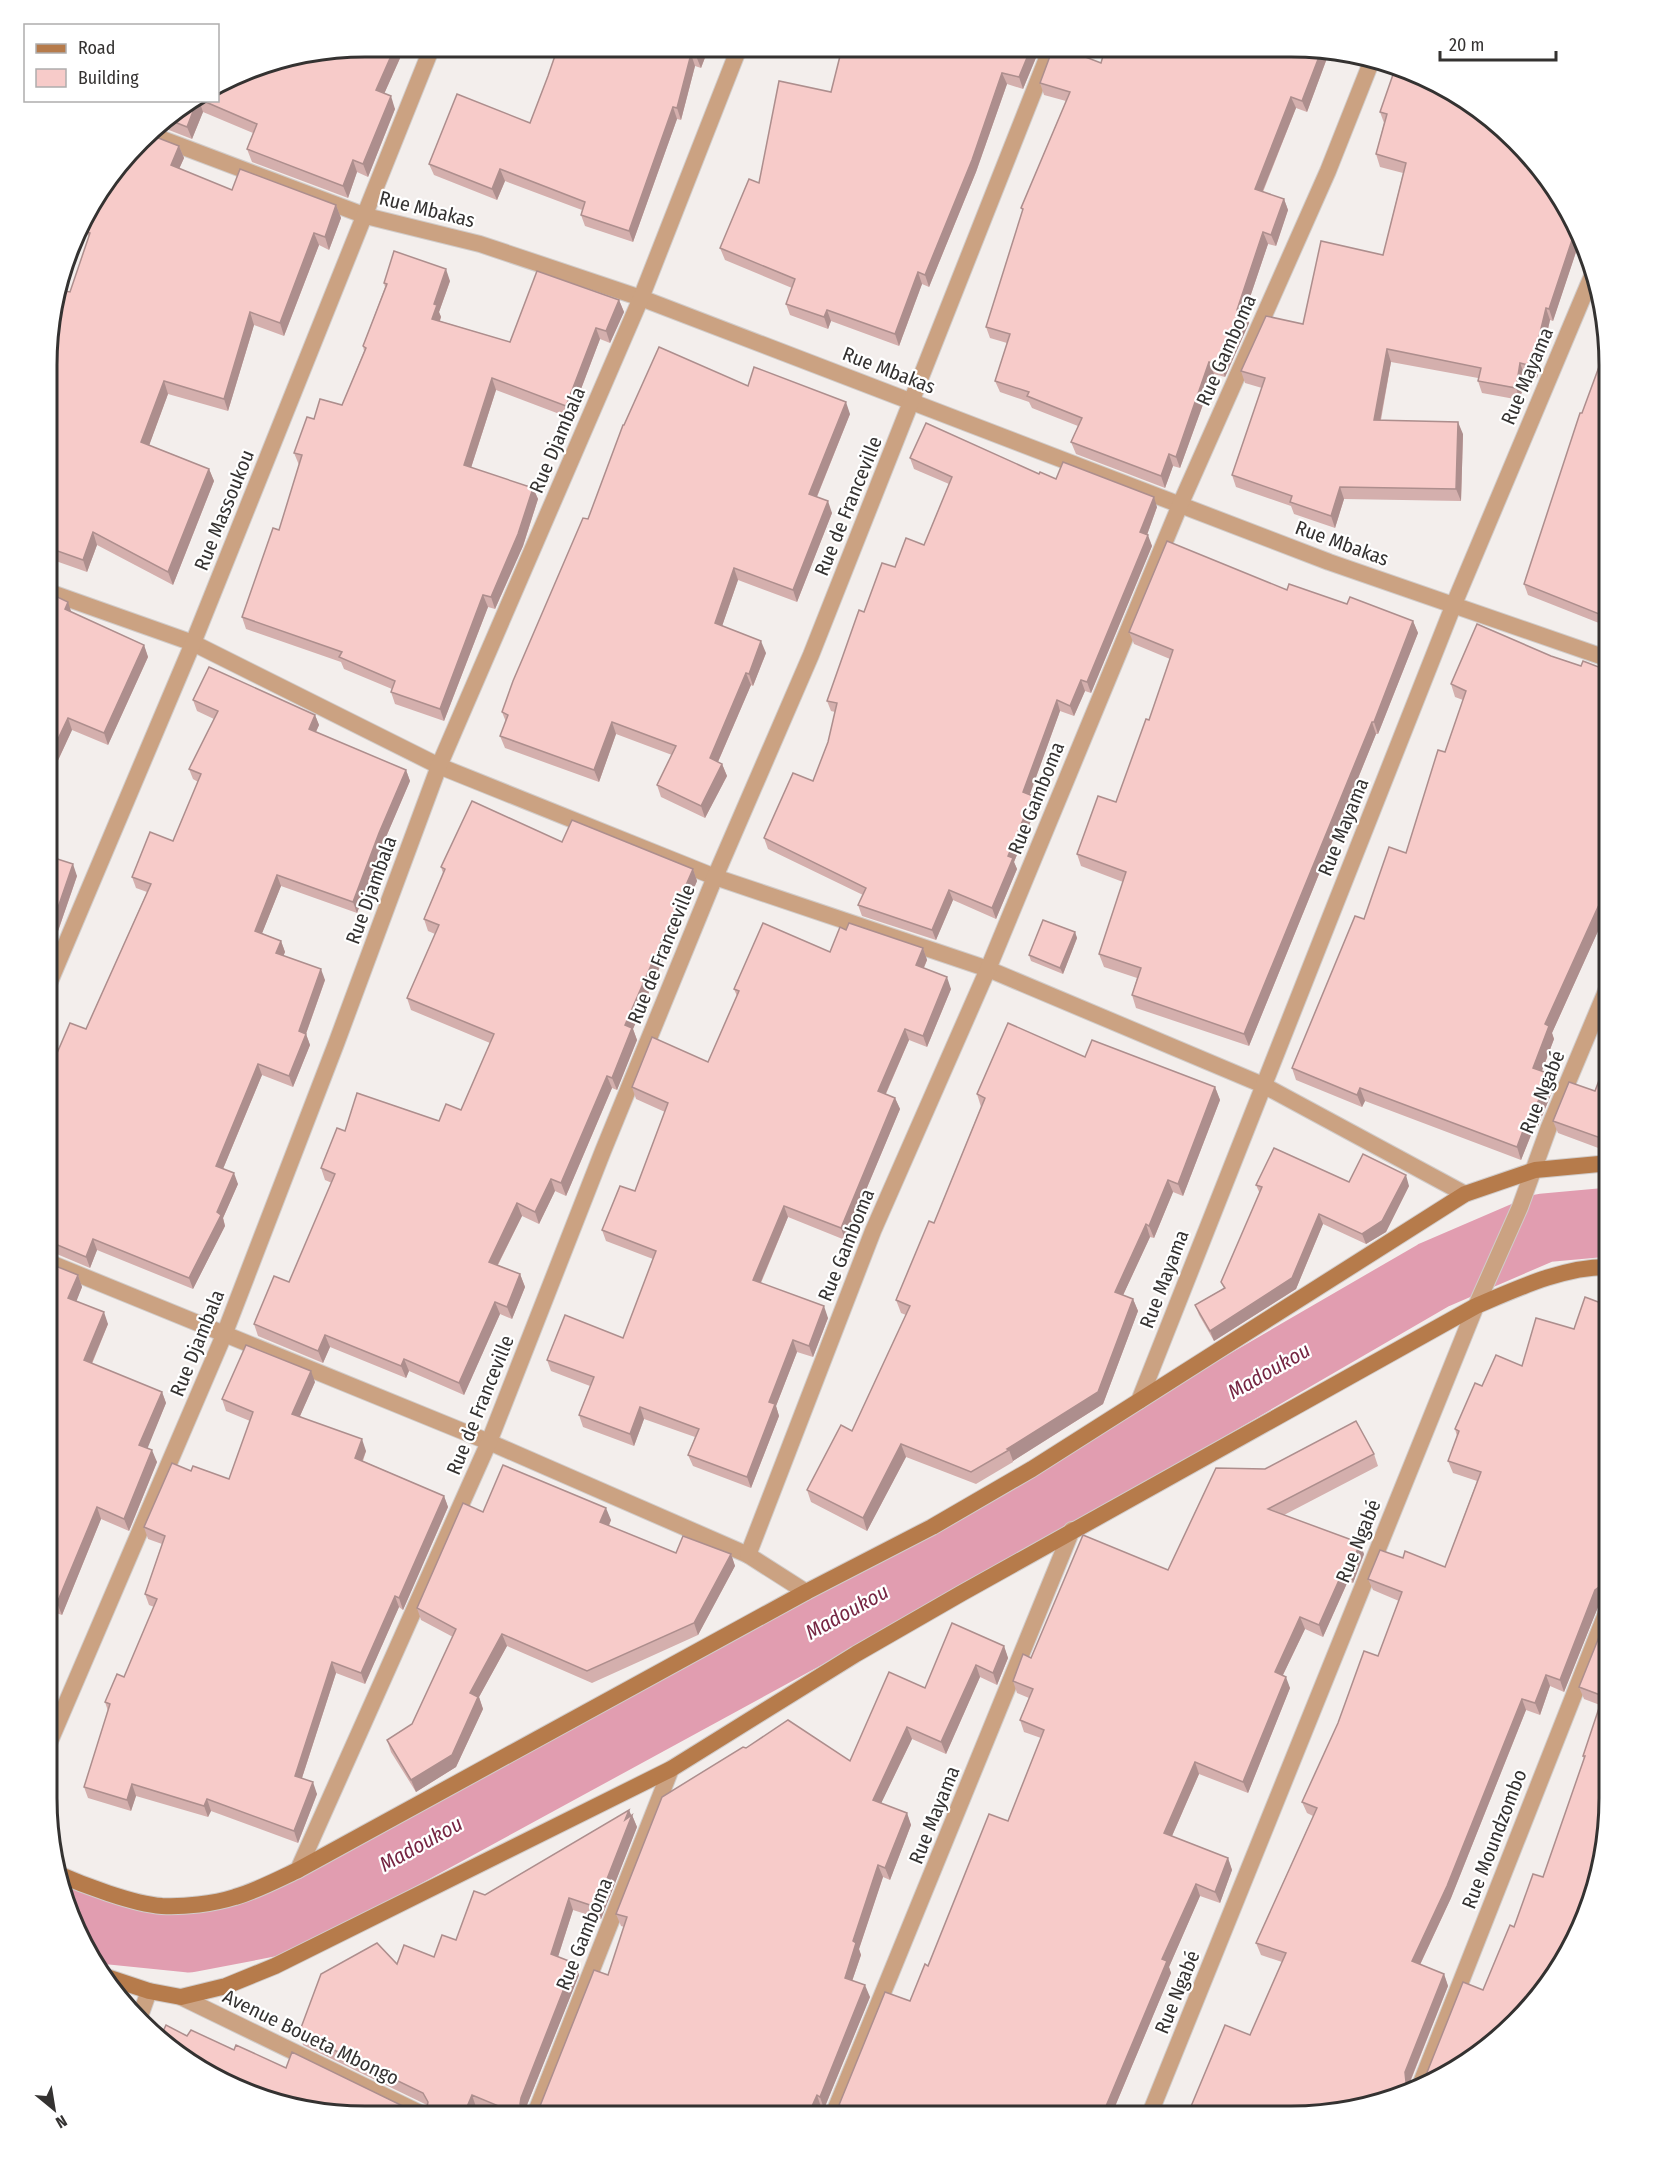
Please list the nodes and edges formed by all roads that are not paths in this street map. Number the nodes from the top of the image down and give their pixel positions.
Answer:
1 (428, 57) edge
2 (735, 57) edge
3 (1047, 57) edge
4 (1369, 68) edge
5 (158, 137) edge
6 (366, 216) junction
7 (1588, 286) edge
8 (641, 298) junction
9 (912, 401) junction
10 (1180, 505) junction
11 (57, 595) edge
12 (1454, 603) junction
13 (193, 643) junction
14 (1599, 655) edge
15 (439, 766) junction
16 (715, 877) junction
17 (57, 965) edge
18 (988, 969) junction
19 (1599, 1008) edge
20 (1263, 1085) junction
21 (1599, 1164) edge
22 (1535, 1170) junction
23 (1465, 1194) junction
24 (57, 1266) edge
25 (1599, 1267) edge
26 (1476, 1306) junction
27 (224, 1335) junction
28 (1138, 1401) junction
29 (489, 1442) junction
30 (1072, 1530) junction
31 (748, 1555) junction
32 (806, 1592) junction
33 (1599, 1631) edge
34 (57, 1725) edge
35 (671, 1769) junction
36 (298, 1870) junction
37 (68, 1877) edge
38 (118, 1981) edge
39 (149, 1991) junction
40 (181, 1997) junction
41 (142, 2010) edge
42 (1424, 2076) edge
43 (406, 2106) edge
44 (539, 2106) edge
45 (837, 2106) edge
46 (1153, 2106) edge

1 - 6 street, Rue Massoukou
2 - 8 street, Rue Djambala
3 - 9 street, Rue de Franceville
4 - 10 street, Rue Gamboma
5 - 6 street, Rue Mbakas
6 - 8 street, Rue Mbakas
6 - 13 street, Rue Massoukou
7 - 12 street, Rue Mayama
8 - 9 street, Rue Mbakas
8 - 15 street, Rue Djambala
9 - 10 street, Rue Mbakas
9 - 16 street, Rue de Franceville
10 - 12 street, Rue Mbakas
10 - 18 street, Rue Gamboma
11 - 13 street
12 - 14 street, Rue Mbakas
12 - 20 street, Rue Mayama
13 - 15 street
13 - 17 street, Rue Massoukou
15 - 16 street
15 - 27 street, Rue Djambala
16 - 18 street
16 - 29 street, Rue de Franceville
18 - 20 street
18 - 31 street, Rue Gamboma
19 - 22 street, Rue Ngabé
20 - 23 street
20 - 28 street, Rue Mayama
21 - 22 main road
22 - 23 main road
22 - 26 street, Rue Ngabé
23 - 28 main road
24 - 27 street
25 - 26 main road
26 - 30 main road
26 - 46 street, Rue Ngabé
27 - 29 street
27 - 34 street, Rue Djambala
28 - 32 main road
29 - 31 street
29 - 36 street, Rue de Franceville
30 - 35 main road
30 - 45 street, Rue Mayama
31 - 32 street
32 - 36 main road
33 - 42 street, Rue Moundzombo
35 - 40 main road
35 - 44 street, Rue Gamboma
36 - 37 main road
38 - 39 main road
39 - 40 main road
39 - 41 street
40 - 43 street, Avenue Boueta Mbongo

